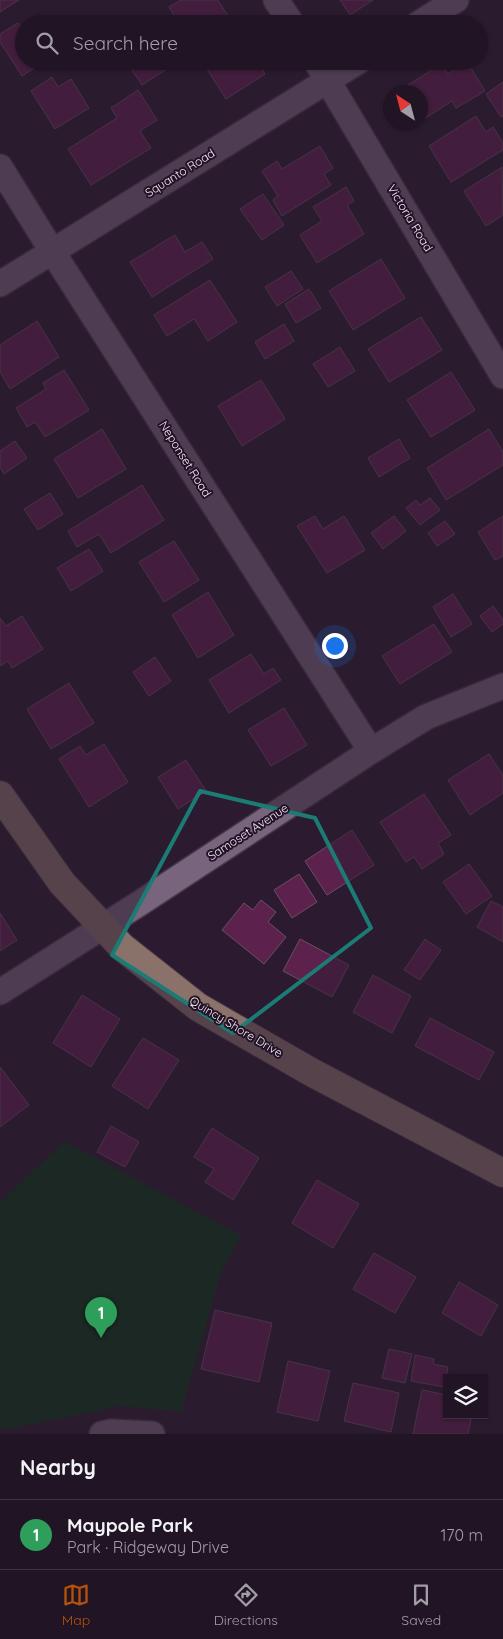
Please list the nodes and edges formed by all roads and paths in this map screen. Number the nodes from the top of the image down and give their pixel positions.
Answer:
1 (276, 0) edge
2 (456, 0) edge
3 (286, 15) edge
4 (432, 15) edge
5 (322, 71) edge
6 (0, 167) edge
7 (52, 251) junction
8 (0, 284) edge
9 (503, 376) edge
10 (503, 686) edge
11 (371, 751) junction
12 (0, 795) edge
13 (103, 926) junction
14 (0, 992) edge
15 (503, 1173) edge
16 (102, 1434) edge
17 (152, 1434) edge

1 - 3 street
2 - 4 street
5 - 7 street, Squanto Road
5 - 9 street, Victoria Road
6 - 7 street, Neponset Road
7 - 8 street, Squanto Road
7 - 11 street, Neponset Road
10 - 11 street, Samoset Avenue
11 - 13 street, Samoset Avenue
12 - 13 main road, Quincy Shore Drive
13 - 14 street, Samoset Avenue
13 - 15 main road, Quincy Shore Drive
16 - 17 street

